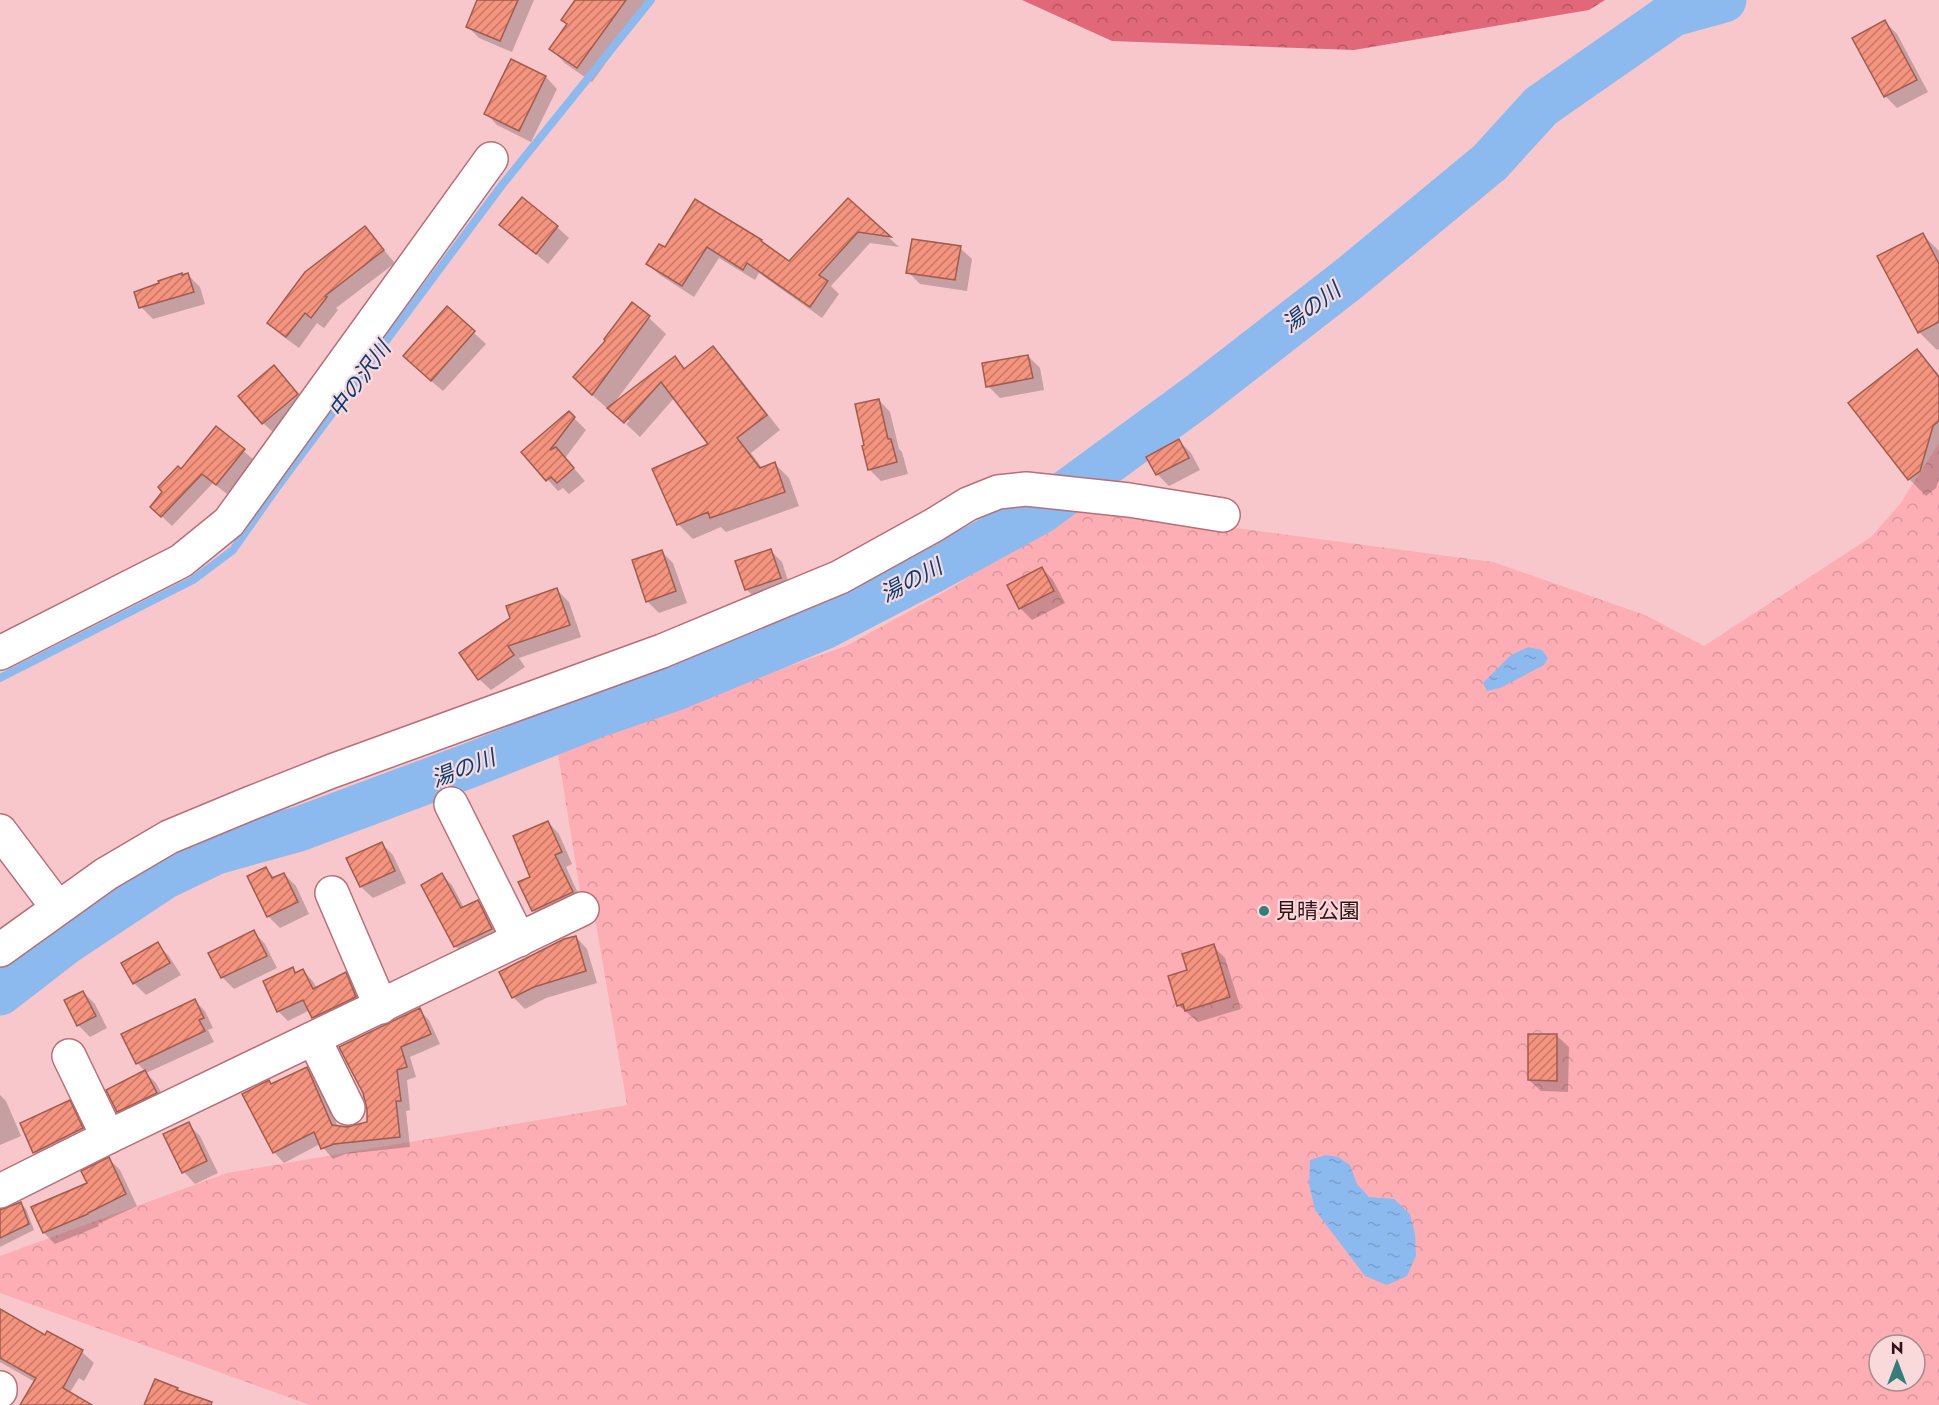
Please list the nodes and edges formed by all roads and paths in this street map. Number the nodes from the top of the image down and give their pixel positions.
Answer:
1 (491, 159) dead end
2 (1223, 515) dead end
3 (0, 653) edge
4 (451, 804) dead end
5 (0, 831) edge
6 (332, 893) dead end
7 (58, 908) junction
8 (582, 909) dead end
9 (519, 940) junction
10 (0, 950) edge
11 (381, 1007) junction
12 (314, 1039) junction
13 (69, 1056) dead end
14 (348, 1108) dead end
15 (108, 1137) junction
16 (0, 1191) edge

1 - 3 street
2 - 7 street
4 - 9 street
5 - 7 street
6 - 11 street
7 - 10 street
8 - 9 street
9 - 11 street
11 - 12 street
12 - 14 street
12 - 15 street
13 - 15 street
15 - 16 street

